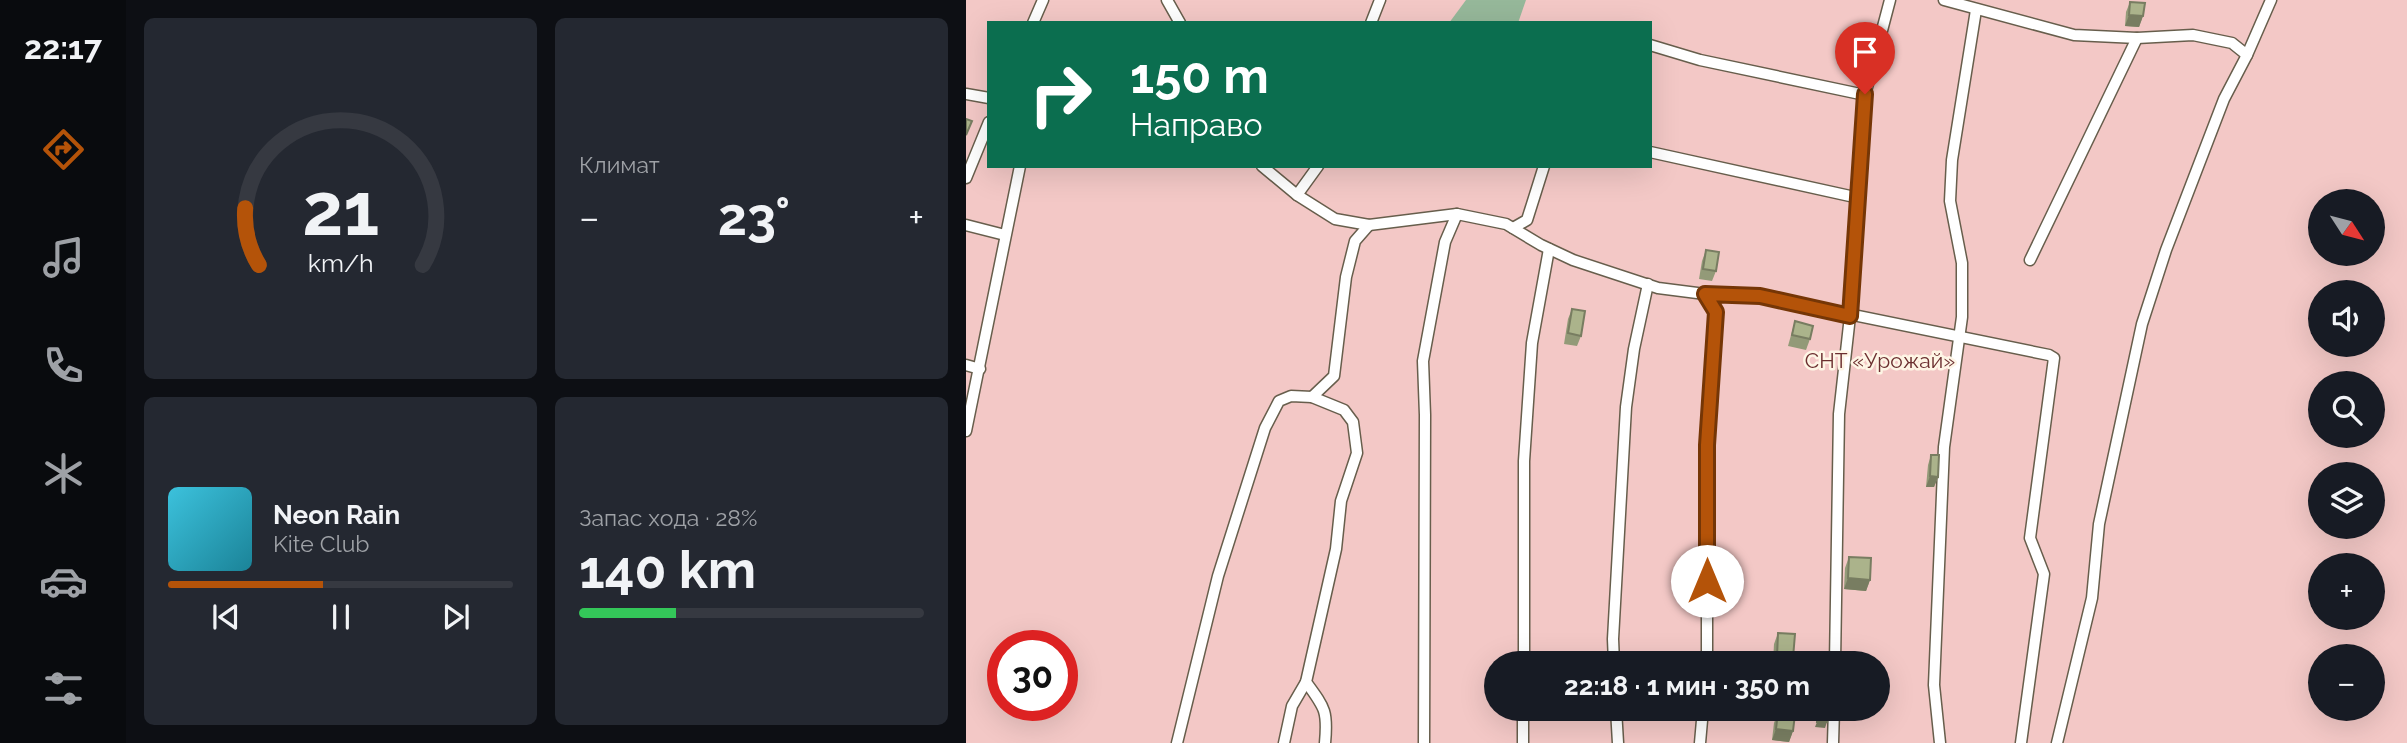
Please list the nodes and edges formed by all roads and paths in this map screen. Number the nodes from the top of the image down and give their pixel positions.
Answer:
1 (1043, 0) edge
2 (1167, 0) edge
3 (1380, 0) edge
4 (1890, 0) edge
5 (1944, 0) edge
6 (2271, 0) edge
7 (1976, 10) junction
8 (1034, 21) edge
9 (1179, 21) edge
10 (1372, 21) edge
11 (2137, 38) junction
12 (1652, 45) edge
13 (2248, 55) junction
14 (966, 94) edge
15 (1865, 94) junction
16 (987, 98) edge
17 (987, 127) edge
18 (1652, 152) edge
19 (1020, 168) edge
20 (1264, 168) edge
21 (1317, 168) edge
22 (1543, 168) edge
23 (966, 178) edge
24 (1297, 195) junction
25 (1859, 198) junction
26 (1457, 214) junction
27 (966, 225) edge
28 (1369, 225) junction
29 (1513, 228) junction
30 (1005, 235) junction
31 (1549, 249) junction
32 (2029, 260) dead end
33 (1648, 284) junction
34 (1705, 294) junction
35 (1850, 316) junction
36 (1959, 336) junction
37 (966, 365) edge
38 (980, 369) junction
39 (1312, 397) junction
40 (966, 431) edge
41 (1524, 651) edge
42 (1614, 651) edge
43 (1707, 651) edge
44 (1835, 651) edge
45 (1306, 682) junction
46 (1523, 721) edge
47 (1617, 721) edge
48 (1702, 721) edge
49 (1834, 721) edge
50 (1177, 743) edge
51 (1284, 743) edge
52 (1325, 743) edge
53 (1424, 743) edge
54 (1523, 743) edge
55 (1618, 743) edge
56 (1700, 743) edge
57 (1833, 743) edge
58 (1940, 743) edge
59 (2021, 743) edge
60 (2057, 743) edge

1 - 8 street
2 - 9 street
3 - 10 street
4 - 15 street
5 - 7 street
6 - 13 street
7 - 11 street
7 - 36 street
11 - 13 street
11 - 32 street
12 - 15 street
13 - 60 street
14 - 16 street
15 - 25 street
17 - 23 street
18 - 25 street
19 - 30 street
20 - 24 street
21 - 24 street
22 - 29 street
24 - 28 street
25 - 35 street
26 - 28 street
26 - 29 street
26 - 53 street
27 - 30 street
28 - 39 street
29 - 31 street
30 - 38 street
31 - 33 street
31 - 41 street
33 - 34 street
33 - 42 street
34 - 35 street
34 - 43 street
35 - 36 street
35 - 44 street
36 - 58 street
36 - 59 street
37 - 38 street
38 - 40 street
39 - 45 street
39 - 50 street
45 - 51 street
45 - 52 street
46 - 54 street
47 - 55 street
48 - 56 street
49 - 57 street

